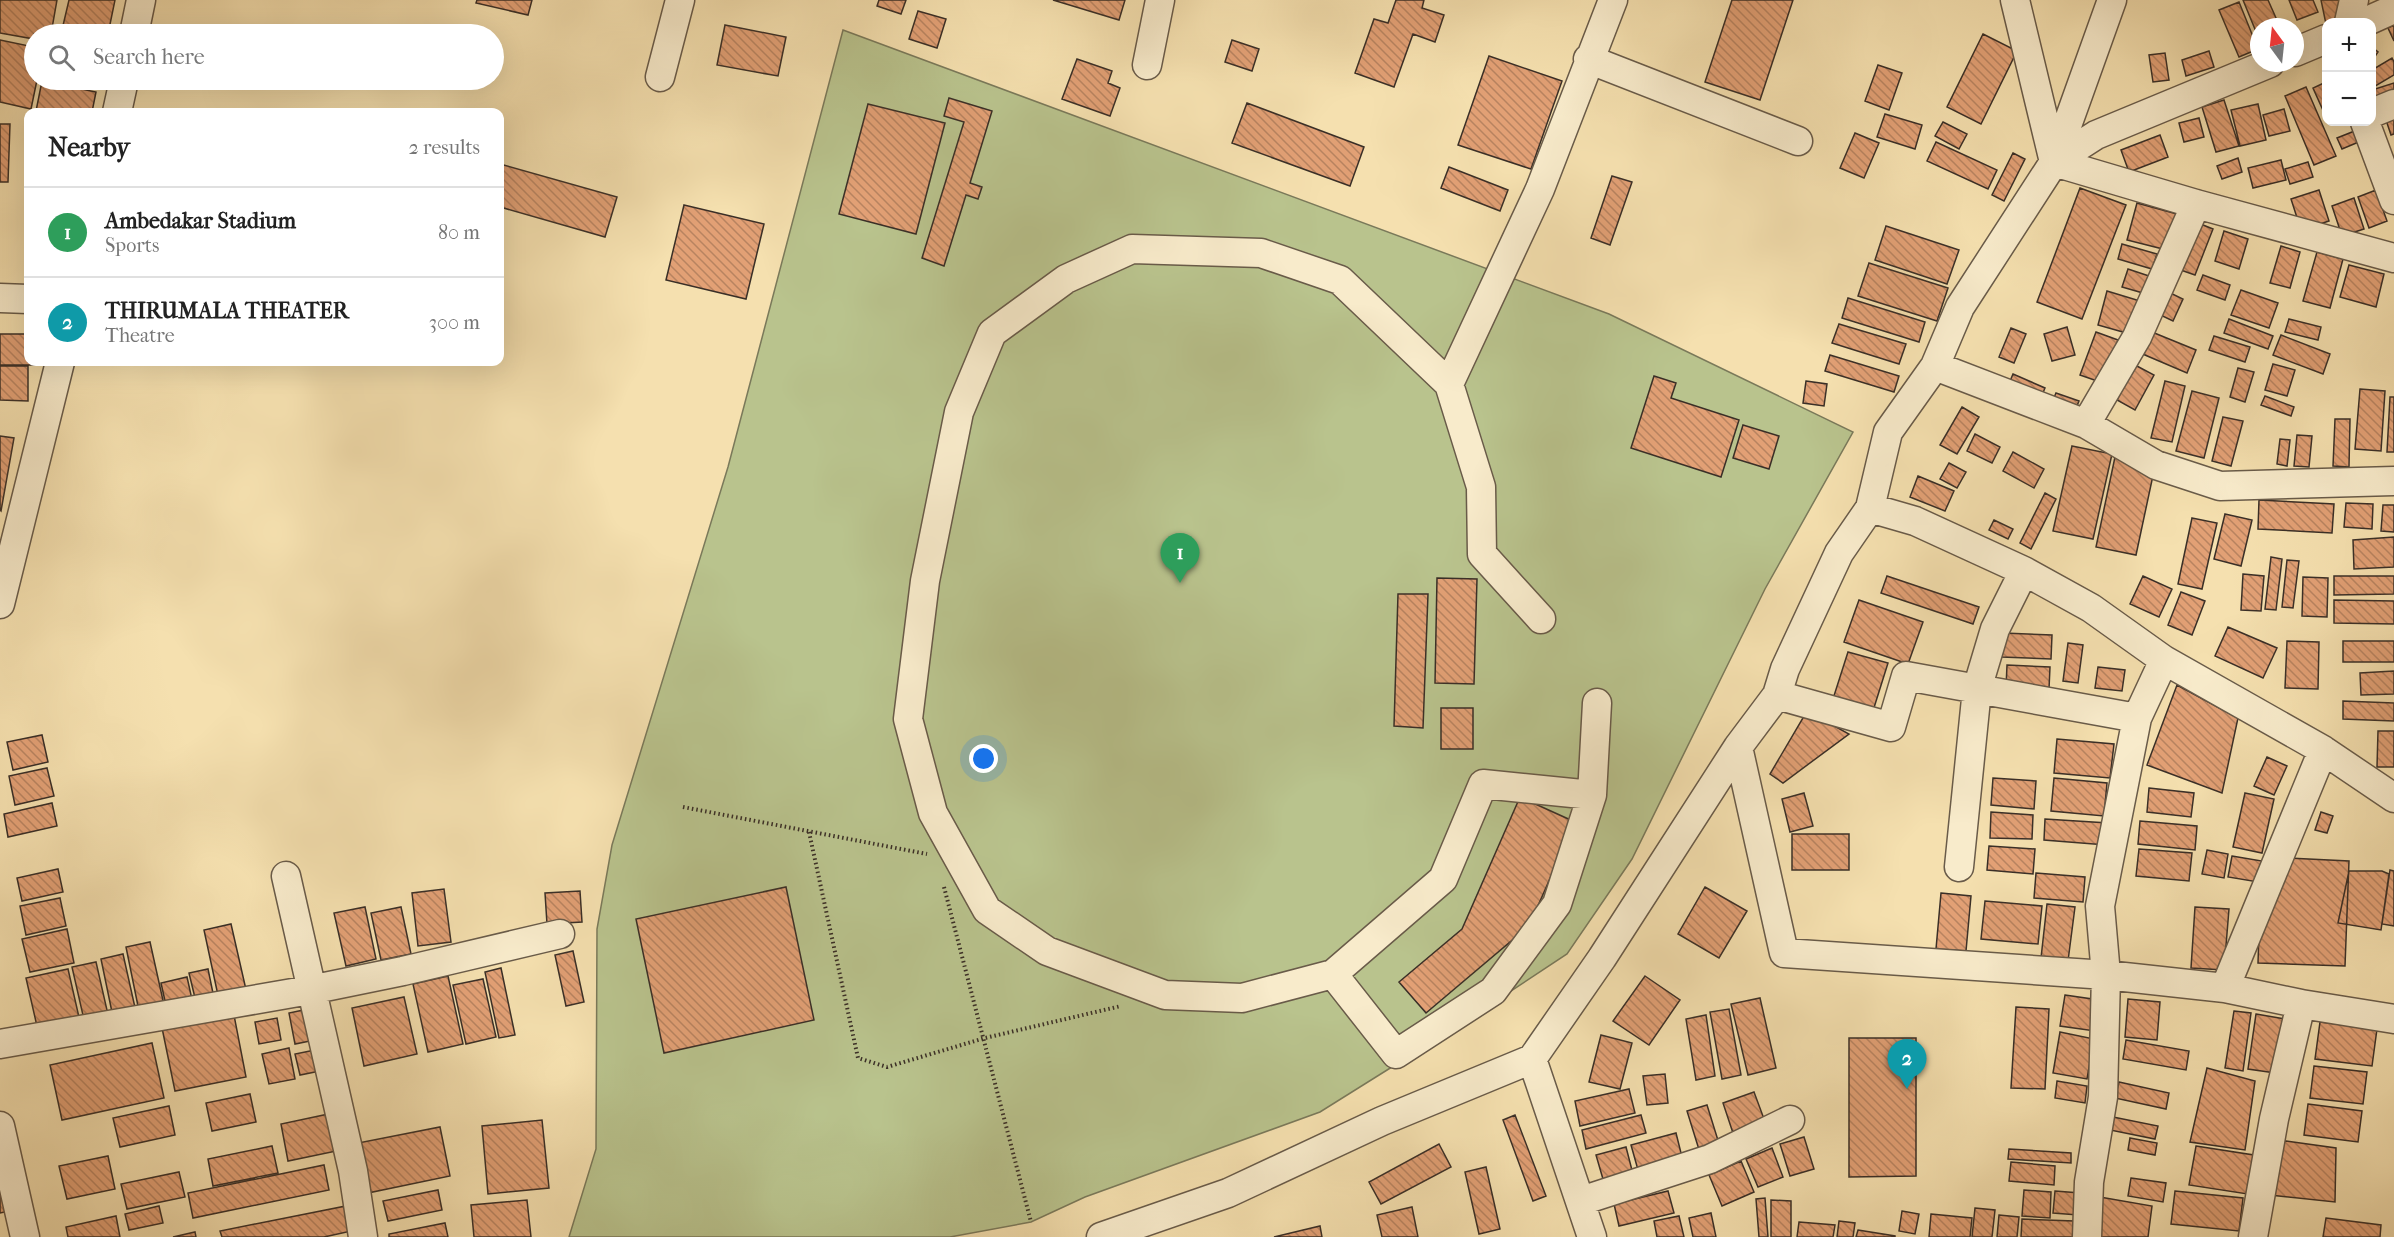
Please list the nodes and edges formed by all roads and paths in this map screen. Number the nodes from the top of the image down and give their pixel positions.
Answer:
1 (141, 0) edge
2 (680, 0) edge
3 (1160, 0) edge
4 (1613, 0) edge
5 (2016, 0) edge
6 (2112, 0) edge
7 (2354, 0) edge
8 (2394, 9) edge
9 (2350, 18) edge
10 (2374, 18) edge
11 (136, 24) edge
12 (2322, 41) edge
13 (2304, 48) edge
14 (1588, 59) junction
15 (1147, 65) dead end
16 (2250, 71) edge
17 (660, 77) dead end
18 (122, 90) edge
19 (2394, 104) edge
20 (118, 108) edge
21 (2376, 111) edge
22 (2366, 126) edge
23 (1798, 141) dead end
24 (2054, 162) junction
25 (2394, 200) edge
26 (2196, 204) junction
27 (2394, 258) edge
28 (0, 298) edge
29 (24, 299) edge
30 (59, 366) edge
31 (1935, 366) junction
32 (1449, 384) junction
33 (2086, 424) junction
34 (2394, 481) edge
35 (1870, 508) junction
36 (2024, 571) junction
37 (0, 604) edge
38 (1541, 619) dead end
39 (2164, 660) junction
40 (1977, 689) junction
41 (1777, 695) junction
42 (1598, 702) dead end
43 (2137, 718) junction
44 (1738, 747) junction
45 (2323, 750) junction
46 (1592, 795) junction
47 (2394, 798) edge
48 (683, 807) dead end
49 (809, 831) junction
50 (935, 856) dead end
51 (1959, 867) dead end
52 (286, 876) dead end
53 (941, 878) dead end
54 (560, 934) dead end
55 (1333, 974) junction
56 (2106, 975) junction
57 (2225, 988) junction
58 (310, 990) junction
59 (1165, 995) junction
60 (2301, 1004) junction
61 (2394, 1019) edge
62 (985, 1038) junction
63 (0, 1044) edge
64 (1532, 1059) junction
65 (1790, 1120) dead end
66 (0, 1126) edge
67 (1581, 1201) junction
68 (1031, 1222) dead end
69 (15, 1228) edge
70 (1150, 1229) edge
71 (363, 1237) edge
72 (1101, 1237) edge
73 (1592, 1237) edge
74 (2087, 1237) edge
75 (2253, 1237) edge

1 - 11 street
2 - 17 street
3 - 15 street
4 - 14 street
5 - 24 street
6 - 24 street
7 - 9 street
8 - 10 street
12 - 13 street
14 - 23 street
14 - 32 street
16 - 24 street
18 - 20 street
19 - 21 street
22 - 25 street
24 - 26 street
24 - 31 street
26 - 27 street
26 - 33 street
28 - 29 street
30 - 37 street
31 - 33 street
31 - 35 street
32 - 38 street
32 - 59 street
33 - 34 street
35 - 36 street
35 - 41 street
36 - 39 street
36 - 40 street
39 - 43 street
39 - 45 street
40 - 41 street
40 - 43 street
40 - 51 street
41 - 44 street
42 - 46 street
43 - 56 street
44 - 56 street
44 - 64 street
45 - 47 street
45 - 57 street
46 - 55 street
46 - 55 street
48 - 49 path
49 - 50 path
49 - 62 path
52 - 58 street
53 - 62 path
54 - 58 street
55 - 59 street
56 - 57 street
56 - 74 street
57 - 60 street
58 - 63 street
58 - 71 street
59 - 62 path
60 - 61 street
60 - 75 street
62 - 68 path
64 - 67 street
64 - 70 street
65 - 67 street
66 - 69 street
67 - 73 street
70 - 72 street

